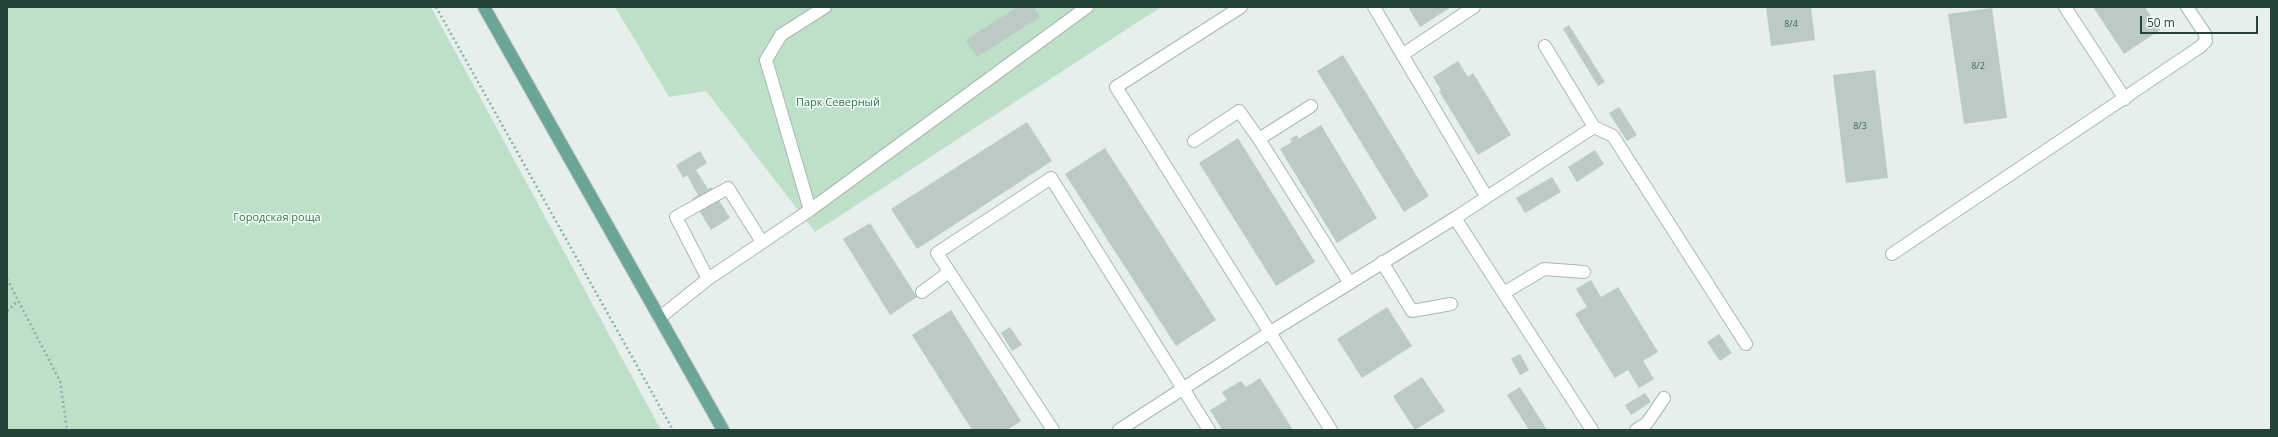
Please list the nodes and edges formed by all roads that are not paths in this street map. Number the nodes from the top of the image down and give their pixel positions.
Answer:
1 (484, 7) edge
2 (824, 7) edge
3 (1087, 7) edge
4 (1241, 7) edge
5 (1374, 7) edge
6 (1474, 7) edge
7 (2065, 7) edge
8 (2186, 7) edge
9 (1545, 46) dead end
10 (1402, 55) junction
11 (2125, 99) junction
12 (1311, 106) dead end
13 (1594, 127) junction
14 (1259, 139) junction
15 (1194, 141) dead end
16 (1486, 196) junction
17 (810, 210) junction
18 (1455, 218) junction
19 (762, 242) junction
20 (1892, 254) dead end
21 (1382, 262) junction
22 (949, 272) junction
23 (1584, 272) dead end
24 (708, 279) junction
25 (1349, 282) junction
26 (1507, 291) dead end
27 (922, 292) dead end
28 (1451, 304) dead end
29 (659, 318) junction
30 (1269, 333) junction
31 (1746, 344) dead end
32 (1184, 388) junction
33 (1664, 398) dead end
34 (723, 430) edge
35 (1053, 430) edge
36 (1118, 430) edge
37 (1209, 430) edge
38 (1331, 430) edge
39 (1592, 430) edge
40 (1636, 430) edge

1 - 29 main road
2 - 17 lane
3 - 17 lane
4 - 30 lane
5 - 10 lane
6 - 10 lane
7 - 11 lane
8 - 11 lane
9 - 13 lane
10 - 16 lane
11 - 20 lane
12 - 14 lane
13 - 16 lane
13 - 31 lane
14 - 15 lane
14 - 25 lane
16 - 18 lane
17 - 19 lane
18 - 21 lane
18 - 39 lane
19 - 24 lane
19 - 24 lane
21 - 25 lane
21 - 28 lane
22 - 27 lane
22 - 32 lane
22 - 35 lane
23 - 26 lane
24 - 29 lane
25 - 30 lane
29 - 34 main road
30 - 32 lane
30 - 38 lane
32 - 36 lane
32 - 37 lane
33 - 40 lane

